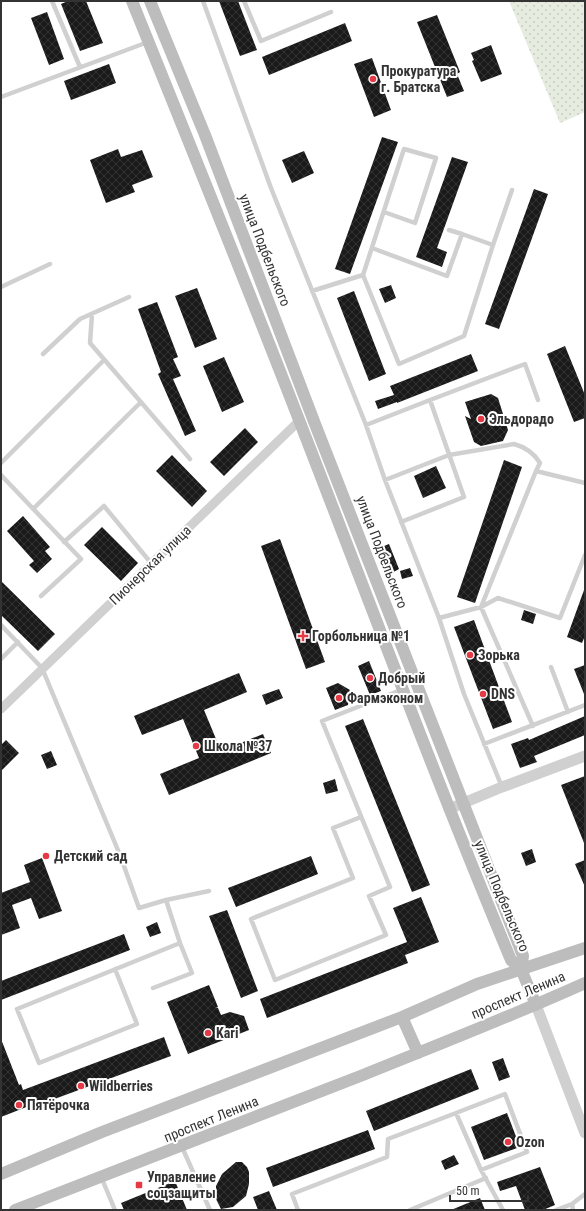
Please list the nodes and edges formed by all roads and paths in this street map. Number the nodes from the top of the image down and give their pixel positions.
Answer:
1 (52, 1) edge
2 (132, 1) edge
3 (150, 1) edge
4 (203, 1) edge
5 (244, 1) edge
6 (331, 12) dead end
7 (148, 42) junction
8 (80, 68) junction
9 (1, 97) edge
10 (512, 190) dead end
11 (384, 212) dead end
12 (450, 230) dead end
13 (462, 234) junction
14 (492, 245) junction
15 (372, 248) junction
16 (50, 264) dead end
17 (363, 275) junction
18 (1, 287) edge
19 (312, 291) junction
20 (129, 297) dead end
21 (92, 314) junction
22 (277, 323) junction
23 (263, 329) junction
24 (42, 354) dead end
25 (104, 360) junction
26 (430, 400) junction
27 (538, 400) dead end
28 (141, 402) junction
29 (299, 421) junction
30 (366, 425) junction
31 (449, 455) junction
32 (190, 459) dead end
33 (1, 463) edge
34 (536, 471) junction
35 (1, 475) edge
36 (385, 480) junction
37 (585, 483) edge
38 (33, 509) junction
39 (401, 522) junction
40 (64, 542) junction
41 (585, 555) edge
42 (151, 563) junction
43 (41, 596) dead end
44 (482, 607) junction
45 (440, 618) junction
46 (1, 625) edge
47 (18, 642) junction
48 (1, 659) edge
49 (552, 667) dead end
50 (42, 668) junction
51 (403, 689) junction
52 (585, 705) edge
53 (1, 709) edge
54 (568, 712) junction
55 (533, 726) junction
56 (484, 744) junction
57 (585, 756) edge
58 (502, 787) junction
59 (463, 803) junction
60 (449, 809) junction
61 (361, 817) junction
62 (209, 891) dead end
63 (166, 900) junction
64 (180, 943) junction
65 (585, 948) edge
66 (116, 969) junction
67 (521, 969) junction
68 (585, 983) edge
69 (153, 988) dead end
70 (536, 1005) junction
71 (402, 1017) junction
72 (418, 1053) junction
73 (456, 1113) junction
74 (585, 1133) edge
75 (182, 1147) junction
76 (481, 1170) junction
77 (1, 1174) edge
78 (101, 1177) junction
79 (486, 1178) junction
80 (585, 1194) edge
81 (572, 1204) junction
82 (15, 1210) edge
83 (115, 1210) edge
84 (210, 1210) edge
85 (298, 1210) edge
86 (410, 1210) edge
87 (503, 1210) edge
88 (556, 1210) edge
89 (573, 1210) edge

1 - 8 lane
2 - 7 main road, улица Подбельского
3 - 22 main road, улица Подбельского
4 - 19 lane
5 - 6 lane
7 - 8 lane
7 - 23 main road, улица Подбельского
8 - 9 lane
10 - 14 lane
11 - 15 lane
12 - 13 lane
13 - 14 lane
13 - 15 lane
14 - 17 lane
15 - 17 lane
16 - 18 lane
17 - 19 lane
19 - 30 lane
20 - 21 lane
21 - 24 lane
21 - 25 lane
22 - 23 main road
22 - 59 main road, улица Подбельского
23 - 29 main road, улица Подбельского
25 - 28 lane
25 - 33 lane
26 - 27 lane
26 - 30 lane
26 - 31 lane
28 - 32 lane
28 - 38 lane
29 - 42 street, Пионерская улица
29 - 51 main road, улица Подбельского
30 - 36 lane
31 - 34 lane
31 - 36 lane
31 - 39 lane
34 - 37 lane
34 - 44 lane
35 - 38 lane
36 - 39 lane
38 - 40 lane
39 - 45 lane
40 - 42 lane
40 - 43 lane
41 - 44 lane
42 - 50 street, Пионерская улица
44 - 45 lane
44 - 55 lane
45 - 56 lane
46 - 47 lane
47 - 48 lane
47 - 50 lane
49 - 54 lane
50 - 53 street, Пионерская улица
50 - 63 lane
51 - 60 main road, улица Подбельского
51 - 61 lane
52 - 54 lane
54 - 55 lane
55 - 56 lane
56 - 58 lane
57 - 58 street
58 - 59 street
59 - 60 street
59 - 67 main road, улица Подбельского
60 - 67 main road, улица Подбельского
61 - 61 lane
62 - 63 lane
63 - 64 lane
64 - 66 lane
64 - 69 lane
65 - 67 main road, проспект Ленина
66 - 66 lane
67 - 70 main road
67 - 71 main road, проспект Ленина
68 - 70 main road, проспект Ленина
70 - 72 main road, проспект Ленина
70 - 74 street
71 - 72 main road
71 - 77 main road, проспект Ленина
72 - 75 main road, проспект Ленина
73 - 76 lane
73 - 76 lane
73 - 85 lane
75 - 78 main road, проспект Ленина
75 - 84 lane
76 - 79 lane
78 - 82 main road, проспект Ленина
78 - 83 lane
79 - 86 lane
79 - 87 lane
80 - 81 lane
81 - 88 lane
81 - 89 lane

